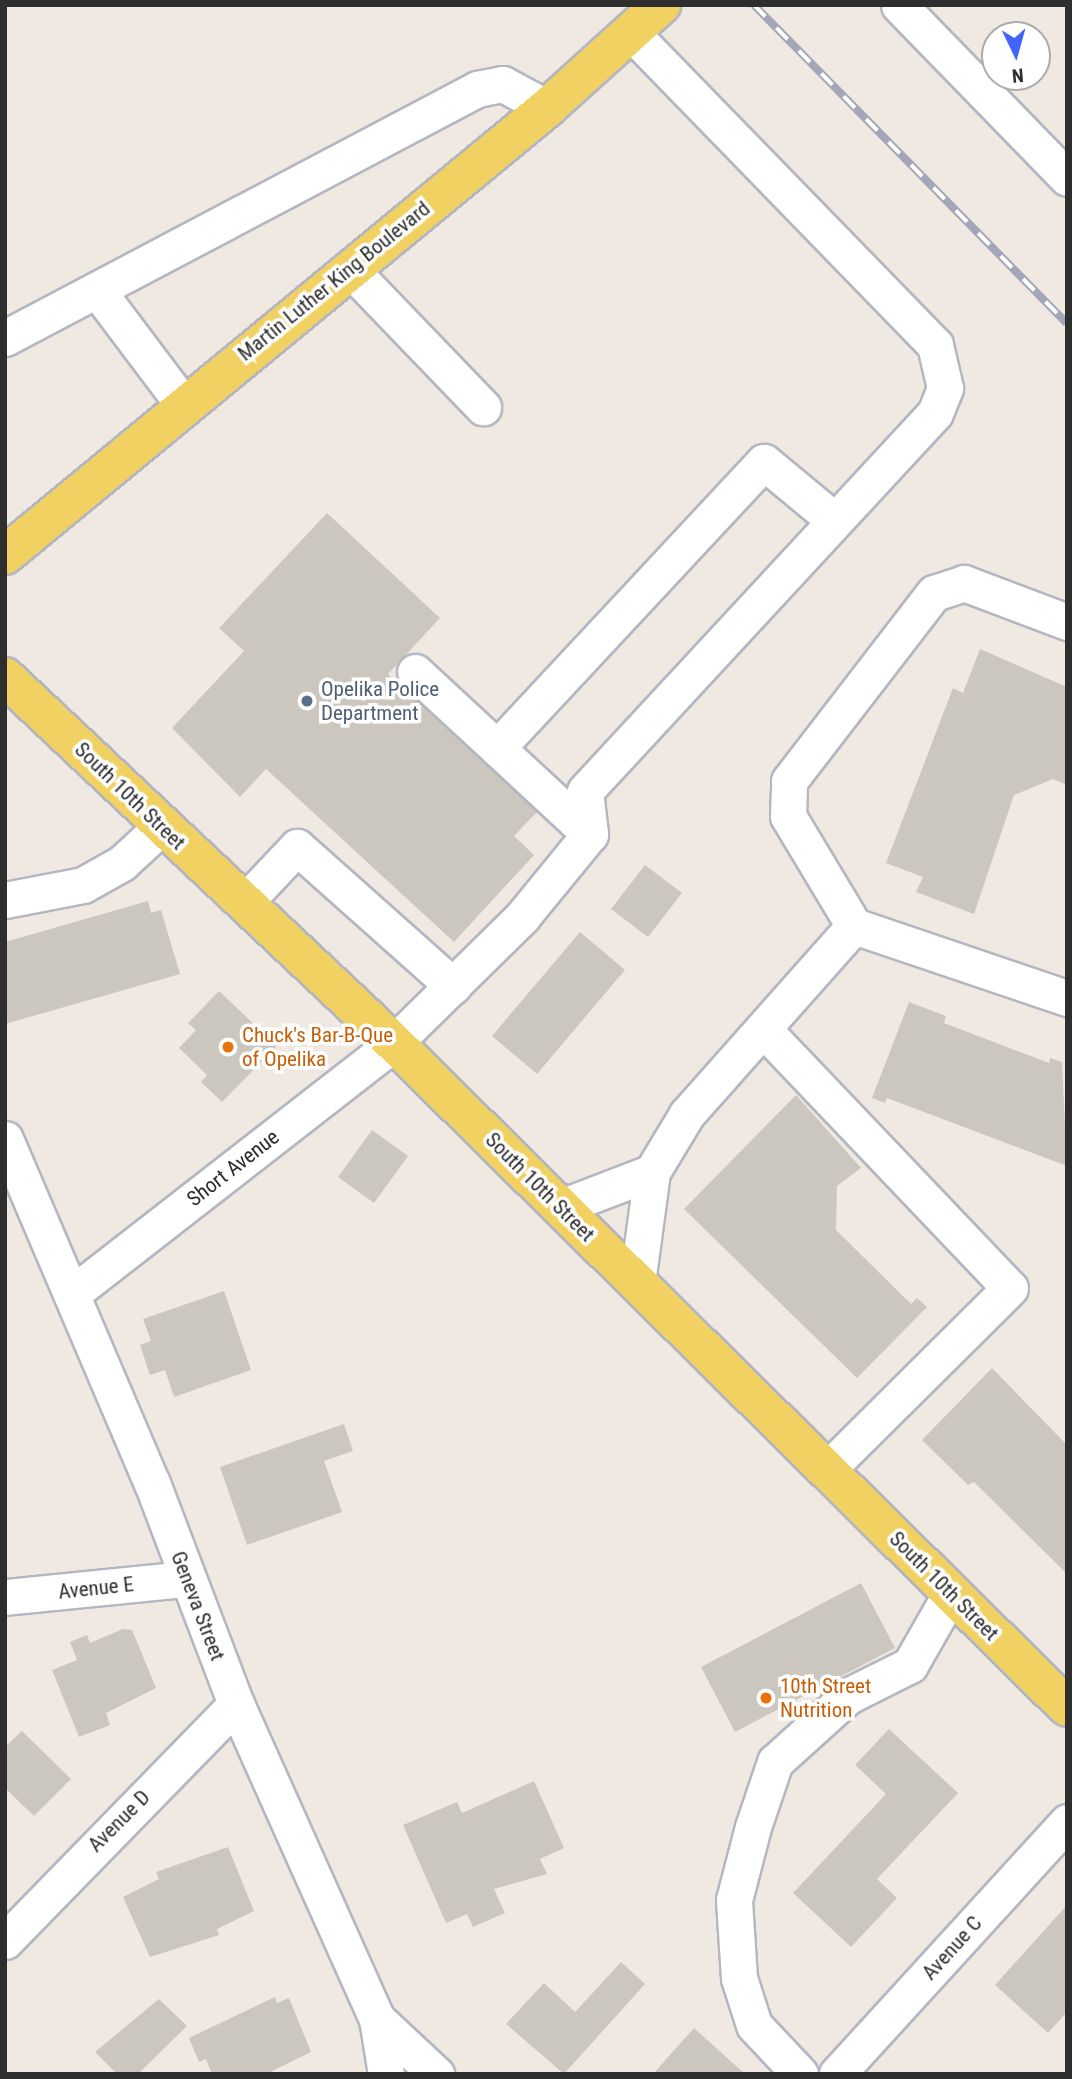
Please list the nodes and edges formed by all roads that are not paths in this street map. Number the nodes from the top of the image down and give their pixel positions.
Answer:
1 (661, 5) edge
2 (899, 5) edge
3 (631, 32) junction
4 (547, 108) junction
5 (1067, 178) edge
6 (350, 269) junction
7 (96, 290) junction
8 (5, 338) edge
9 (183, 404) junction
10 (483, 407) dead end
11 (834, 520) junction
12 (5, 555) edge
13 (1067, 622) edge
14 (415, 672) dead end
15 (5, 677) edge
16 (497, 748) junction
17 (161, 827) junction
18 (590, 834) junction
19 (5, 900) edge
20 (244, 903) junction
21 (854, 926) junction
22 (453, 986) junction
23 (1067, 998) edge
24 (764, 1030) junction
25 (394, 1043) junction
26 (5, 1139) edge
27 (652, 1172) junction
28 (561, 1207) junction
29 (637, 1283) junction
30 (74, 1293) junction
31 (827, 1471) junction
32 (187, 1579) junction
33 (951, 1593) junction
34 (5, 1597) edge
35 (236, 1704) junction
36 (1067, 1707) edge
37 (1067, 1822) edge
38 (5, 1941) edge
39 (377, 2019) junction
40 (386, 2074) edge
41 (436, 2074) edge
42 (800, 2074) edge
43 (837, 2074) edge

1 - 3 main road, Martin Luther King Boulevard
2 - 5 street
3 - 4 main road, Martin Luther King Boulevard
3 - 11 street
4 - 6 main road, Martin Luther King Boulevard
4 - 7 street
6 - 9 main road, Martin Luther King Boulevard
6 - 10 street
7 - 8 street
7 - 9 street
9 - 12 main road, Martin Luther King Boulevard
11 - 16 street
11 - 18 street
13 - 21 street
14 - 16 street
15 - 17 main road, South 10th Street
16 - 18 street
17 - 19 street
17 - 20 main road, South 10th Street
18 - 22 street, Short Avenue
20 - 22 street
20 - 25 main road, South 10th Street
21 - 23 street
21 - 24 street
22 - 25 street, Short Avenue
24 - 27 street
24 - 31 street
25 - 28 main road, South 10th Street
25 - 30 street, Short Avenue
26 - 30 street, Geneva Street
27 - 28 street
27 - 29 street
28 - 29 main road, South 10th Street
29 - 31 main road, South 10th Street
30 - 32 street, Geneva Street
31 - 33 main road, South 10th Street
32 - 34 street, Avenue E
32 - 35 street, Geneva Street
33 - 36 main road, South 10th Street
33 - 42 street
35 - 38 street, Avenue D
35 - 39 street, Geneva Street
37 - 43 street, Avenue C
39 - 40 street, Geneva Street
39 - 41 street

